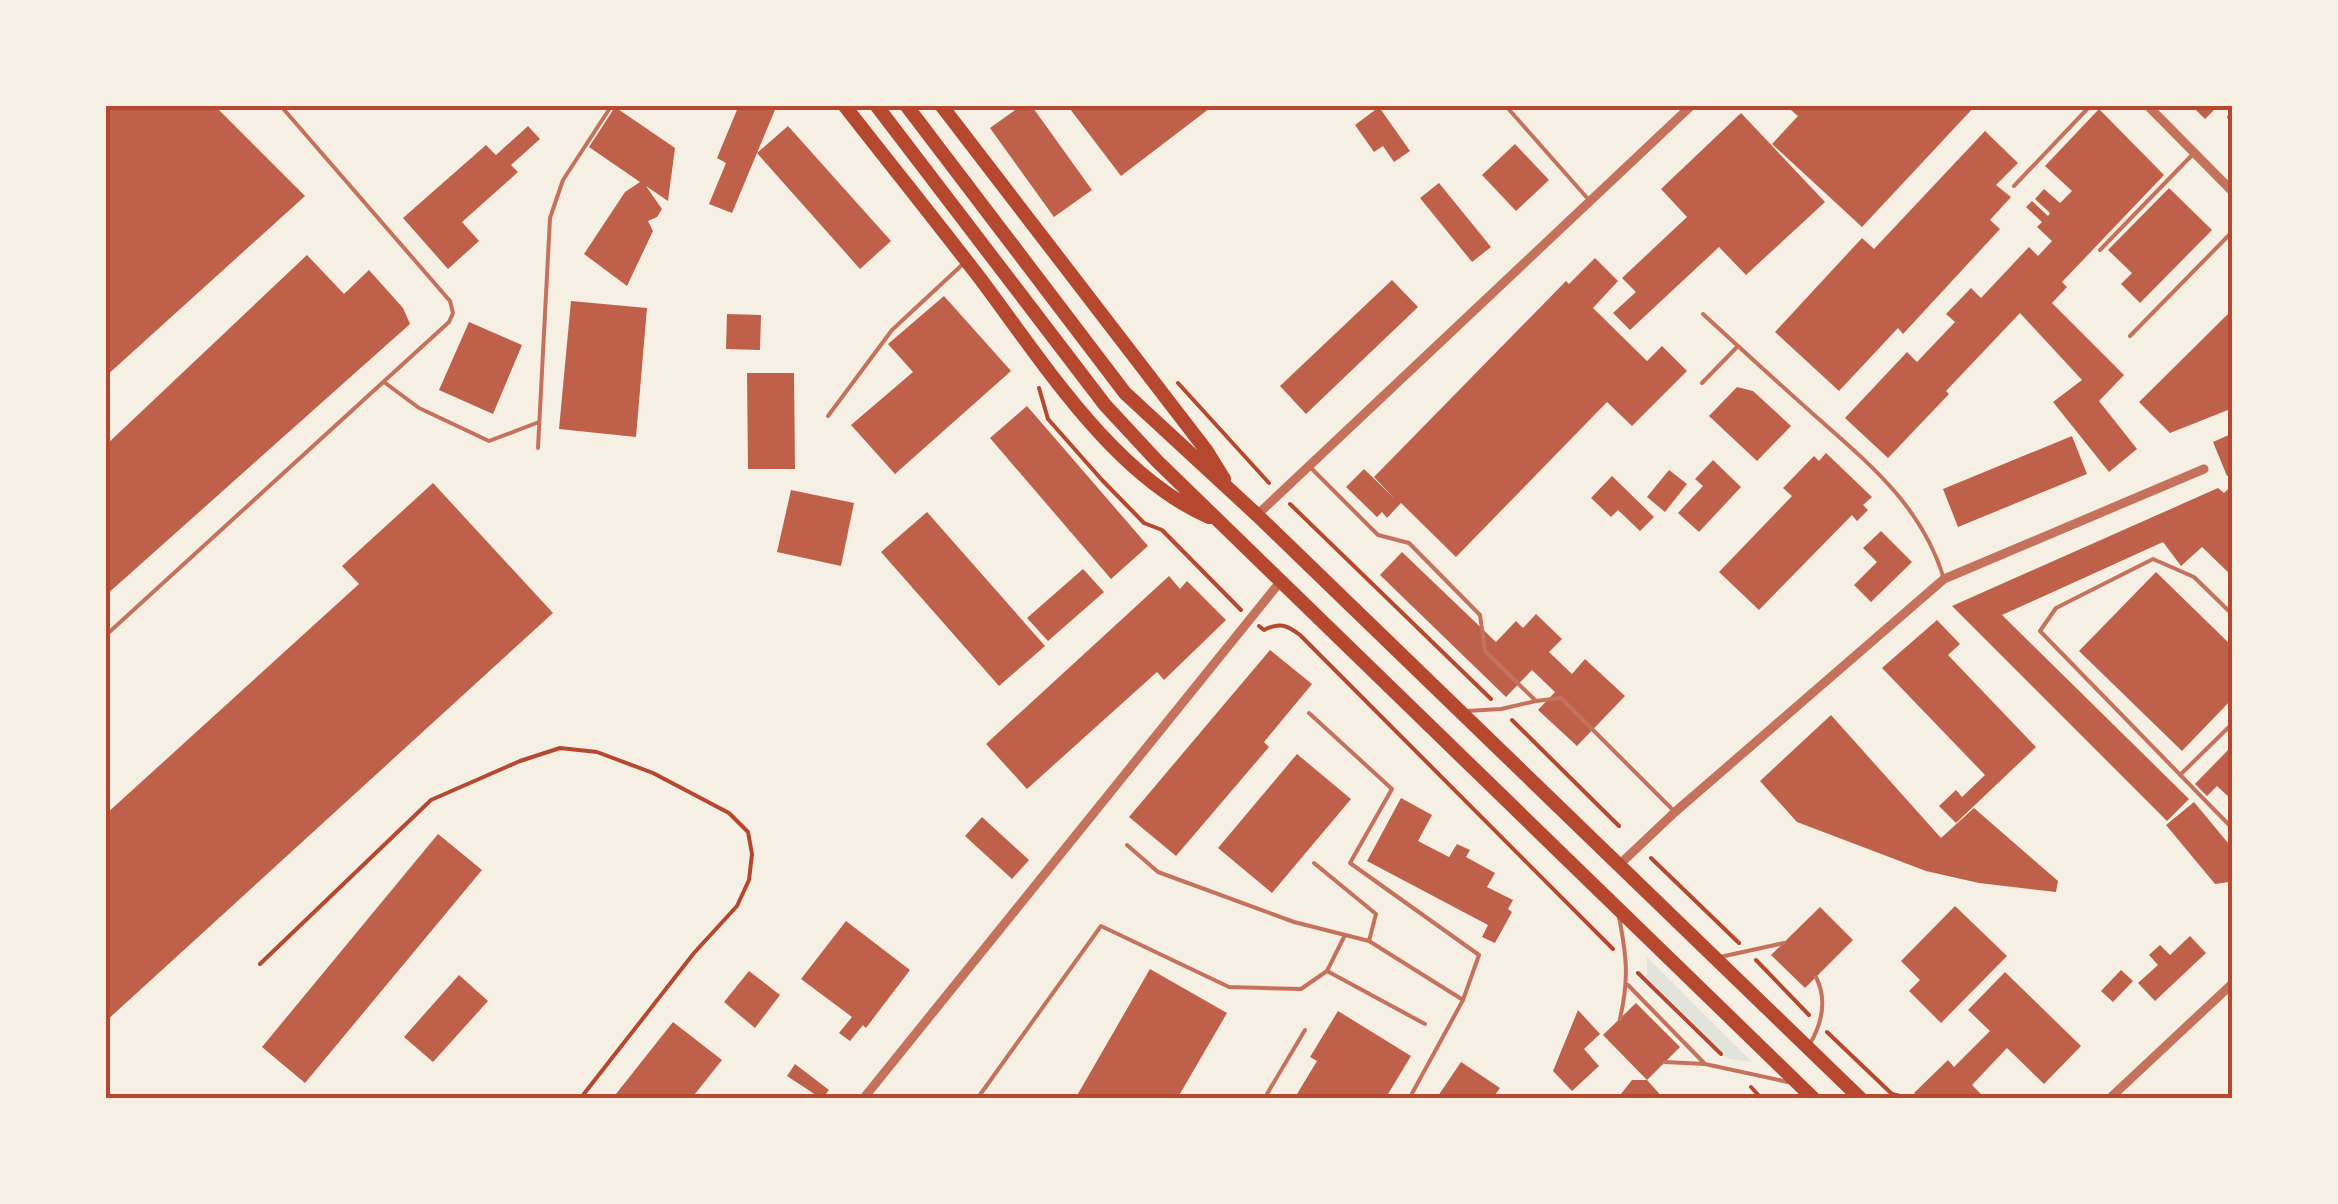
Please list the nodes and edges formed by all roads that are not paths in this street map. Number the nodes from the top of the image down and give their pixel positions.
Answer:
1 (280, 105) edge
2 (612, 105) edge
3 (844, 105) edge
4 (876, 105) edge
5 (906, 105) edge
6 (1505, 105) edge
7 (1692, 105) edge
8 (2091, 105) edge
9 (2147, 105) edge
10 (942, 106) edge
11 (2233, 112) edge
12 (2233, 120) edge
13 (2194, 153) junction
14 (2014, 186) dead end
15 (2233, 192) edge
16 (1590, 200) junction
17 (2233, 230) edge
18 (2100, 250) dead end
19 (966, 261) junction
20 (1702, 314) dead end
21 (2130, 336) dead end
22 (1738, 346) junction
23 (384, 382) junction
24 (1702, 383) dead end
25 (828, 416) dead end
26 (539, 422) junction
27 (538, 448) dead end
28 (1310, 467) junction
29 (2204, 469) dead end
30 (1233, 492) junction
31 (1257, 515) junction
32 (1215, 519) junction
33 (1944, 579) junction
34 (1280, 582) junction
35 (2233, 615) edge
36 (105, 636) edge
37 (1536, 701) junction
38 (1460, 710) junction
39 (1309, 714) dead end
40 (2233, 723) edge
41 (2180, 775) junction
42 (1674, 812) junction
43 (2233, 828) edge
44 (1127, 845) dead end
45 (1314, 863) dead end
46 (1619, 865) junction
47 (1617, 908) junction
48 (1345, 935) junction
49 (1369, 941) junction
50 (1784, 942) dead end
51 (1715, 958) junction
52 (1327, 971) junction
53 (1816, 977) dead end
54 (2233, 983) edge
55 (1628, 984) junction
56 (1462, 1000) junction
57 (1620, 1019) dead end
58 (1425, 1024) dead end
59 (1305, 1030) dead end
60 (1808, 1048) junction
61 (1665, 1062) dead end
62 (1705, 1064) junction
63 (1799, 1084) junction
64 (863, 1099) edge
65 (977, 1099) edge
66 (1264, 1099) edge
67 (1409, 1099) edge
68 (1814, 1099) edge
69 (1860, 1099) edge
70 (2109, 1099) edge

1 - 23 lane
2 - 26 lane
3 - 19 main road
4 - 32 main road
5 - 30 main road
6 - 16 lane
7 - 16 street
8 - 14 lane
9 - 13 street
10 - 30 main road
11 - 12 lane
13 - 15 street
13 - 18 lane
16 - 28 street
17 - 21 lane
19 - 25 lane
19 - 32 main road
20 - 22 lane
22 - 24 lane
22 - 33 lane
23 - 26 lane
23 - 36 lane
26 - 27 lane
28 - 31 street
28 - 37 lane
29 - 33 street
30 - 31 main road
31 - 38 main road
32 - 34 main road
33 - 42 street
34 - 47 main road
34 - 64 street
35 - 41 lane
37 - 38 lane
37 - 42 lane
38 - 46 main road
39 - 56 lane
40 - 41 lane
41 - 43 lane
42 - 46 street
44 - 48 lane
45 - 49 lane
46 - 51 main road
47 - 55 lane
47 - 63 main road
48 - 49 lane
48 - 52 lane
49 - 56 lane
50 - 51 lane
51 - 60 main road
52 - 58 lane
52 - 65 lane
53 - 60 lane
54 - 70 street
55 - 57 lane
55 - 62 lane
56 - 67 lane
59 - 66 lane
60 - 69 main road
61 - 62 lane
62 - 63 lane
63 - 68 main road

